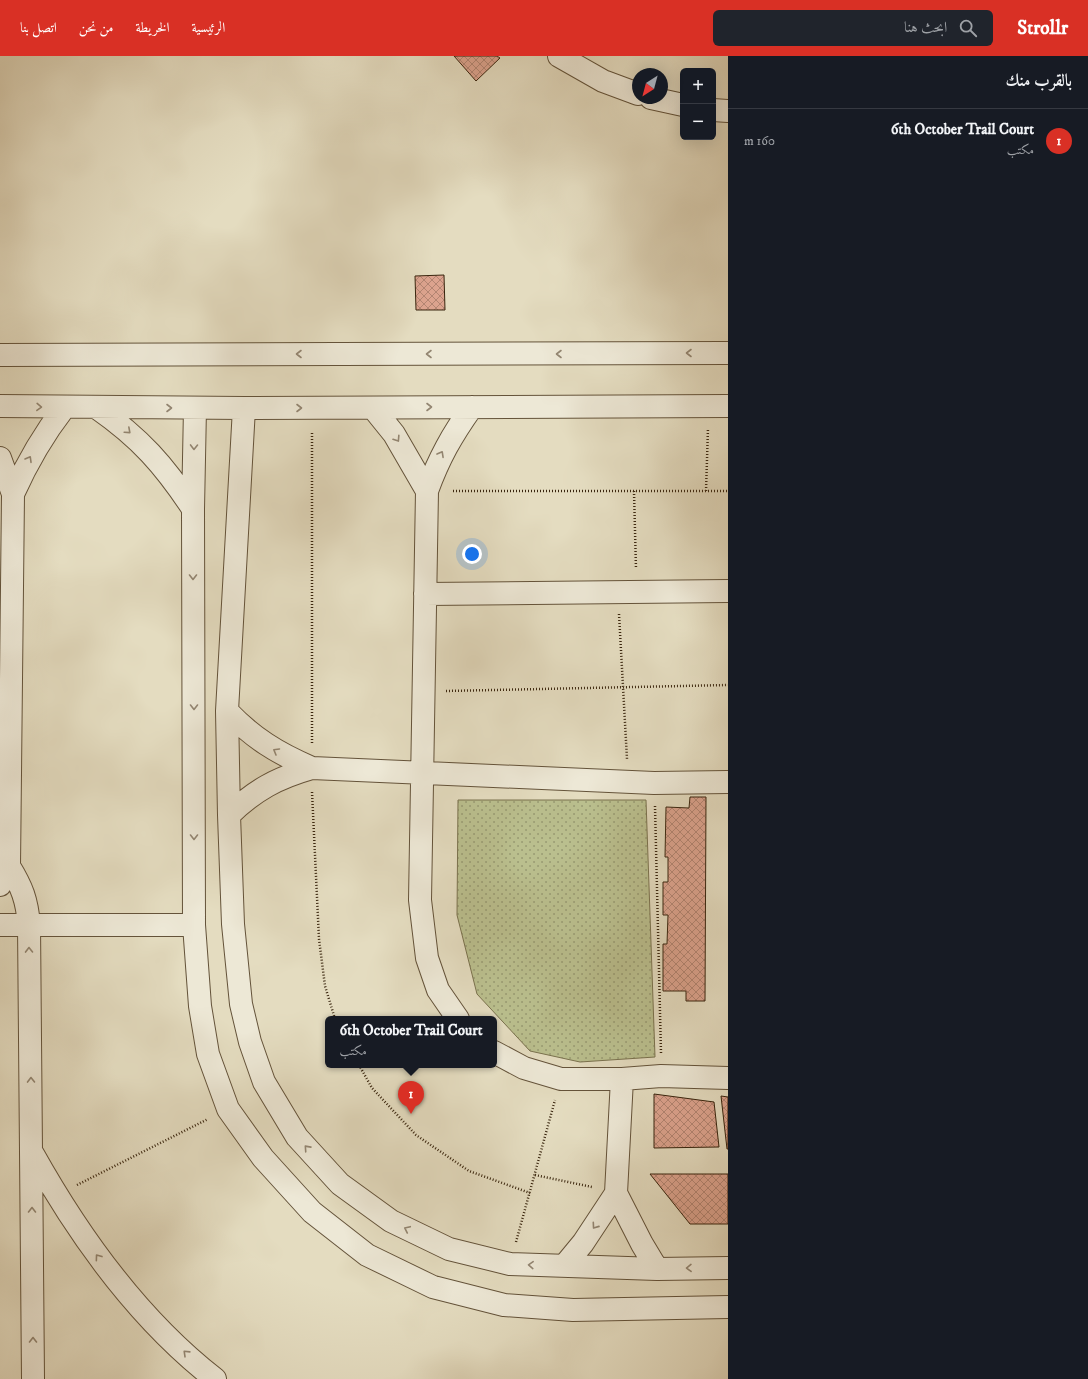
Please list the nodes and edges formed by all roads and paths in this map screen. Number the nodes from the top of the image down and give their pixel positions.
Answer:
1 (559, 56) edge
2 (632, 92) edge
3 (668, 102) edge
4 (680, 104) edge
5 (716, 110) edge
6 (728, 111) edge
7 (728, 353) edge
8 (0, 355) edge
9 (0, 406) edge
10 (718, 406) edge
11 (472, 407) junction
12 (64, 408) junction
13 (97, 408) junction
14 (195, 408) junction
15 (244, 408) junction
16 (312, 408) junction
17 (373, 408) junction
18 (0, 458) edge
19 (427, 491) junction
20 (634, 491) junction
21 (706, 491) junction
22 (728, 491) edge
23 (12, 494) junction
24 (193, 509) junction
25 (728, 591) edge
26 (627, 592) junction
27 (425, 594) junction
28 (6, 605) edge
29 (728, 685) edge
30 (623, 688) junction
31 (424, 692) junction
32 (227, 711) junction
33 (312, 768) junction
34 (423, 773) junction
35 (629, 782) junction
36 (728, 782) edge
37 (654, 784) junction
38 (229, 815) junction
39 (5, 876) edge
40 (0, 924) edge
41 (28, 925) junction
42 (194, 925) junction
43 (334, 1016) edge
44 (456, 1016) edge
45 (497, 1054) edge
46 (361, 1068) edge
47 (661, 1076) junction
48 (561, 1078) junction
49 (728, 1078) edge
50 (622, 1079) junction
51 (228, 1109) junction
52 (32, 1152) junction
53 (535, 1175) junction
54 (530, 1193) junction
55 (616, 1193) junction
56 (56, 1196) junction
57 (510, 1264) junction
58 (564, 1266) junction
59 (728, 1268) edge
60 (657, 1269) junction
61 (728, 1307) edge
62 (33, 1379) edge
63 (215, 1379) edge

1 - 2 street
3 - 4 street
5 - 6 street
7 -> 8 street
9 -> 12 street
10 - 11 street
10 - 21 path
17 -> 11 street
19 -> 11 street
12 - 13 street
23 -> 12 street
13 -> 14 street
13 -> 24 street
14 - 15 street
14 -> 24 street
15 -> 16 street
15 - 32 street
16 - 17 street
16 - 33 path
17 -> 19 street
18 - 23 street
19 - 20 path
19 - 27 street
20 - 21 path
20 - 26 path
21 - 22 path
23 - 28 street
24 -> 42 street
25 - 26 street
26 - 27 street
26 - 30 path
27 - 31 street
28 - 39 street
29 - 30 path
30 - 31 path
30 - 35 path
31 - 34 street
33 -> 32 street
32 - 38 street
33 - 34 street
33 - 38 street
33 - 43 path
34 - 35 street
34 - 44 street
35 - 37 street
36 - 37 street
37 - 47 path
57 -> 38 street
39 - 41 street
40 - 41 street
41 - 42 street
52 -> 41 street
42 - 51 street
45 - 48 street
46 - 54 path
47 - 49 street
47 - 50 street
48 - 50 street
48 - 53 path
50 - 55 street
51 - 56 path
51 - 61 street
52 - 56 street
62 -> 52 street
53 - 54 path
53 - 55 path
54 - 57 path
55 -> 58 street
55 - 60 street
63 -> 56 street
58 -> 57 street
58 - 60 street
59 -> 60 street

